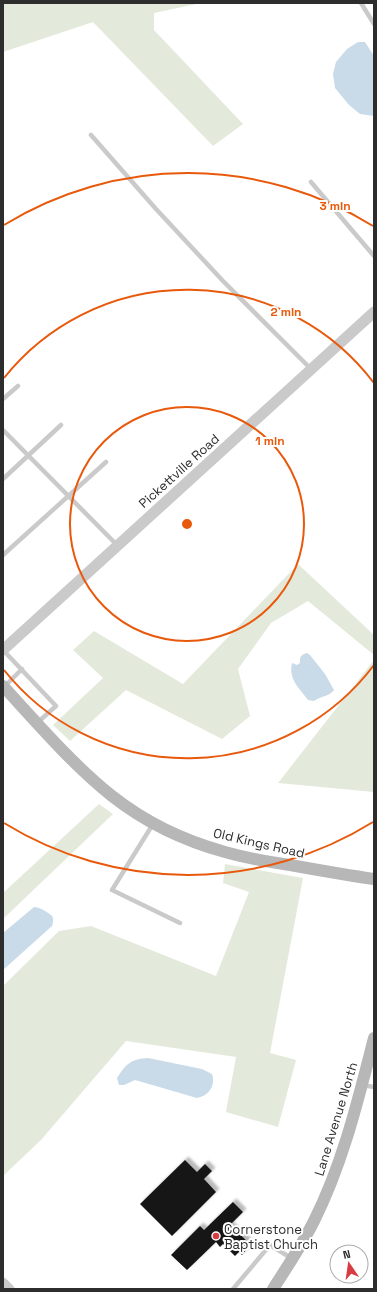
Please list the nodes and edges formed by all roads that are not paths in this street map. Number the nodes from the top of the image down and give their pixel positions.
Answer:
1 (361, 3) edge
2 (374, 24) edge
3 (91, 135) dead end
4 (311, 182) dead end
5 (374, 256) edge
6 (374, 312) edge
7 (312, 370) junction
8 (18, 386) dead end
9 (3, 399) edge
10 (61, 425) dead end
11 (3, 430) edge
12 (28, 456) junction
13 (106, 462) dead end
14 (3, 479) edge
15 (68, 496) junction
16 (118, 546) junction
17 (3, 555) edge
18 (3, 650) edge
19 (22, 669) junction
20 (3, 687) edge
21 (37, 723) junction
22 (154, 823) junction
23 (374, 879) edge
24 (180, 923) dead end
25 (374, 1038) edge
26 (371, 1064) edge
27 (368, 1086) edge
28 (293, 1259) junction
29 (3, 1282) edge
30 (10, 1289) edge
31 (233, 1289) edge
32 (273, 1289) edge

1 - 2 lane
3 - 7 lane
4 - 5 lane
6 - 7 street, Pickettville Road
7 - 16 street, Pickettville Road
8 - 9 lane
10 - 12 lane
11 - 12 lane
12 - 14 lane
12 - 15 lane
13 - 15 lane
15 - 16 lane
15 - 17 lane
16 - 18 street, Pickettville Road
18 - 19 lane
19 - 20 lane
19 - 21 lane
20 - 21 main road, Old Kings Road
21 - 22 main road, Old Kings Road
22 - 23 main road, Old Kings Road
22 - 24 lane
25 - 26 main road, Lane Avenue North
26 - 27 main road, Lane Avenue North
27 - 28 main road, Lane Avenue North
28 - 31 lane
28 - 32 main road, Lane Avenue North
29 - 30 street

